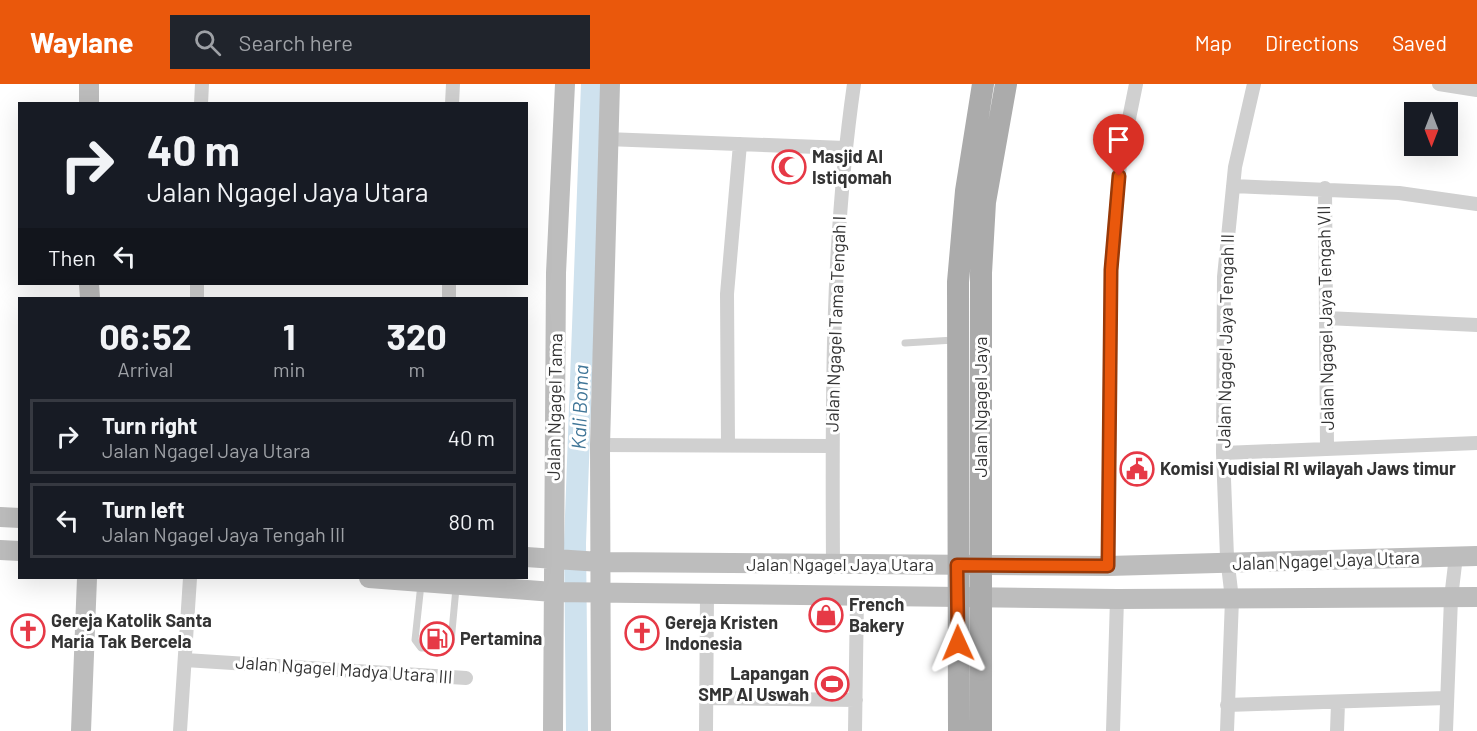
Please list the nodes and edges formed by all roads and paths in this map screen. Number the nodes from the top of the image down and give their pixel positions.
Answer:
1 (88, 84) edge
2 (202, 84) edge
3 (453, 84) edge
4 (566, 84) edge
5 (610, 84) edge
6 (855, 84) edge
7 (983, 84) edge
8 (1005, 84) edge
9 (1136, 84) edge
10 (1254, 84) edge
11 (1439, 84) edge
12 (1477, 90) edge
13 (89, 102) edge
14 (201, 102) edge
15 (452, 102) edge
16 (606, 139) junction
17 (740, 144) junction
18 (845, 148) junction
19 (1233, 186) junction
20 (1325, 188) junction
21 (1477, 204) edge
22 (970, 271) junction
23 (1326, 318) junction
24 (1477, 325) edge
25 (957, 340) junction
26 (905, 343) dead end
27 (1477, 443) edge
28 (600, 444) junction
29 (728, 444) junction
30 (832, 446) junction
31 (1327, 448) junction
32 (1223, 453) junction
33 (0, 517) edge
34 (18, 518) edge
35 (0, 550) edge
36 (18, 551) edge
37 (1456, 556) junction
38 (1477, 556) edge
39 (528, 557) edge
40 (556, 560) junction
41 (594, 562) junction
42 (1228, 564) junction
43 (833, 565) junction
44 (957, 565) junction
45 (982, 565) junction
46 (1108, 566) junction
47 (87, 579) edge
48 (190, 579) edge
49 (387, 579) edge
50 (422, 581) junction
51 (457, 585) junction
52 (556, 592) junction
53 (594, 593) junction
54 (706, 594) junction
55 (857, 595) junction
56 (982, 596) junction
57 (957, 597) junction
58 (1477, 597) edge
59 (1451, 598) junction
60 (1117, 599) junction
61 (1232, 599) junction
62 (185, 660) junction
63 (466, 678) dead end
64 (706, 698) junction
65 (1446, 698) junction
66 (856, 700) junction
67 (1338, 703) junction
68 (1227, 705) junction
69 (81, 731) edge
70 (180, 731) edge
71 (553, 731) edge
72 (601, 731) edge
73 (706, 731) edge
74 (855, 731) edge
75 (959, 731) edge
76 (981, 731) edge
77 (1113, 731) edge
78 (1227, 731) edge
79 (1337, 731) edge
80 (1446, 731) edge

1 - 13 street
2 - 14 street
3 - 15 street
4 - 40 street, Jalan Ngagel Tama
5 - 16 street
6 - 18 street, Jalan Ngagel Tama Tengah I
7 - 22 main road, Jalan Ngagel Jaya
8 - 22 main road, Jalan Ngagel Jaya
9 - 46 street
10 - 19 street, Jalan Ngagel Jaya Tengah II
11 - 12 street
16 - 17 street
16 - 28 street
17 - 18 street
17 - 29 street
18 - 30 street, Jalan Ngagel Tama Tengah I
19 - 20 street
19 - 32 street, Jalan Ngagel Jaya Tengah II
20 - 21 street
20 - 23 street, Jalan Ngagel Jaya Tengah VII
22 - 25 main road, Jalan Ngagel Jaya
22 - 45 main road, Jalan Ngagel Jaya
23 - 24 street
23 - 31 street, Jalan Ngagel Jaya Tengah VII
25 - 26 lane
25 - 44 main road, Jalan Ngagel Jaya
27 - 31 street
28 - 29 street
28 - 41 street
29 - 30 street
30 - 43 street, Jalan Ngagel Tama Tengah I
31 - 32 street
32 - 42 street, Jalan Ngagel Jaya Tengah II
33 - 34 street
35 - 36 street
37 - 38 street, Jalan Ngagel Jaya Utara
37 - 42 street, Jalan Ngagel Jaya Utara
37 - 59 street
39 - 40 street, Jalan Ngagel Jaya Utara
40 - 41 street, Jalan Ngagel Jaya Utara
40 - 52 street, Jalan Ngagel Tama
41 - 43 street, Jalan Ngagel Jaya Utara
41 - 53 street
42 - 46 street, Jalan Ngagel Jaya Utara
42 - 61 street, Jalan Ngagel Jaya Tengah II
43 - 44 street, Jalan Ngagel Jaya Utara
44 - 45 street, Jalan Ngagel Jaya Utara
44 - 57 main road, Jalan Ngagel Jaya
45 - 46 street, Jalan Ngagel Jaya Utara
45 - 56 main road, Jalan Ngagel Jaya
47 - 69 street
48 - 62 street
49 - 50 street, Jalan Ngagel Jaya Utara
50 - 51 street, Jalan Ngagel Jaya Utara
50 - 51 lane
51 - 52 street, Jalan Ngagel Jaya Utara
52 - 53 street, Jalan Ngagel Jaya Utara
52 - 71 street, Jalan Ngagel Tama
53 - 54 street, Jalan Ngagel Jaya Utara
53 - 72 street
54 - 55 street, Jalan Ngagel Jaya Utara
54 - 64 street
55 - 57 street, Jalan Ngagel Jaya Utara
55 - 66 street
56 - 57 street, Jalan Ngagel Jaya Utara
56 - 60 street, Jalan Ngagel Jaya Utara
56 - 76 main road, Jalan Ngagel Jaya
57 - 75 main road, Jalan Ngagel Jaya
58 - 59 street, Jalan Ngagel Jaya Utara
59 - 61 street, Jalan Ngagel Jaya Utara
59 - 65 street
60 - 61 street, Jalan Ngagel Jaya Utara
60 - 77 street
61 - 68 street, Jalan Ngagel Jaya Tengah II
62 - 63 street, Jalan Ngagel Madya Utara III
62 - 70 street
64 - 66 street
64 - 73 street
65 - 67 street
65 - 80 street
66 - 74 street
67 - 68 street
67 - 79 street
68 - 78 street, Jalan Ngagel Jaya Tengah II

